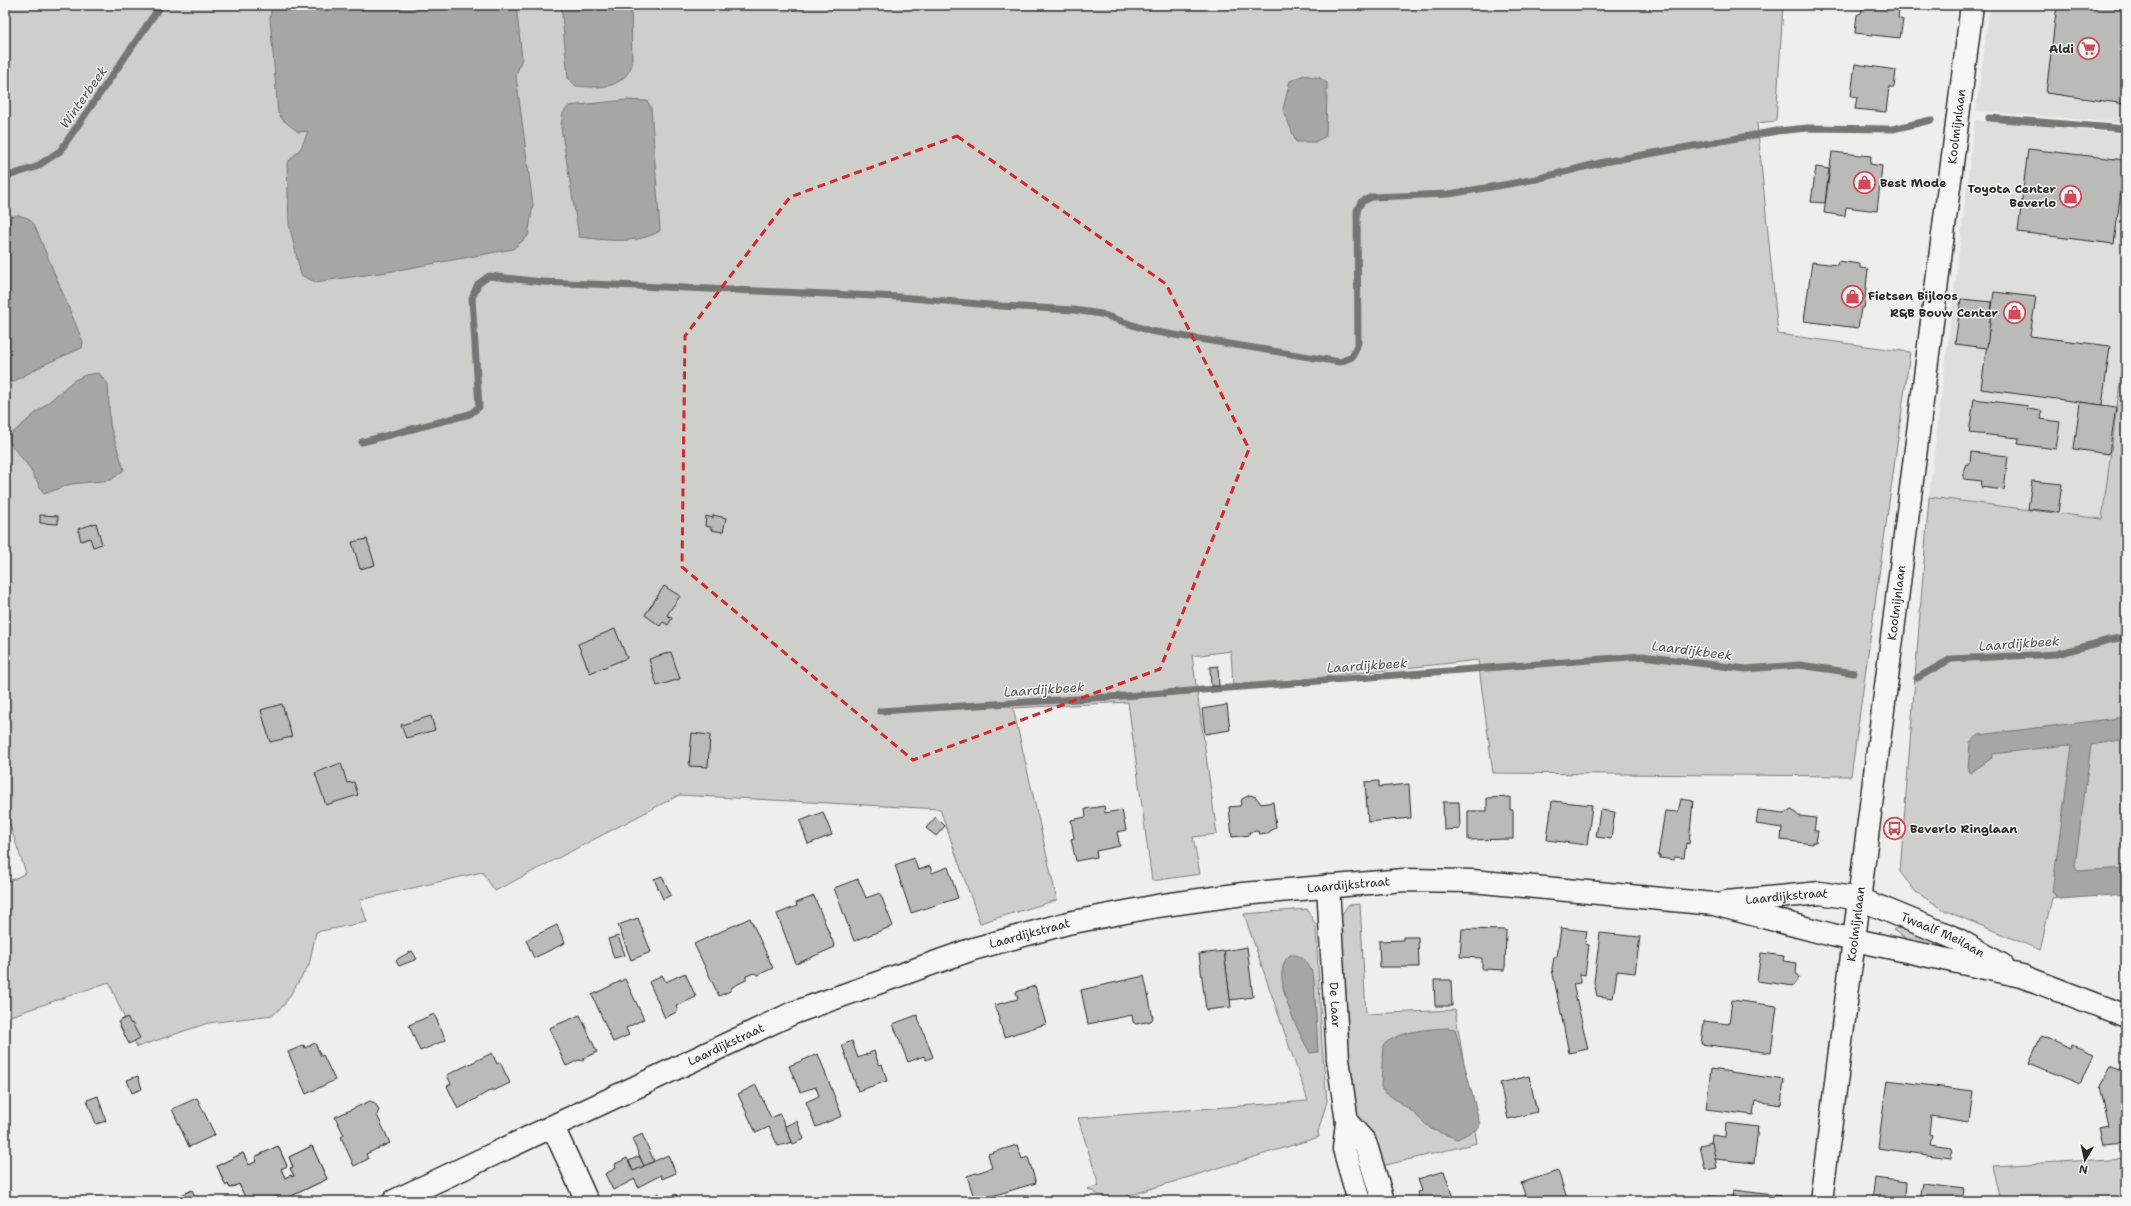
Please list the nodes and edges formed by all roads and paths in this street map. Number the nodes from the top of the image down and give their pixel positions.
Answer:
1 (1972, 5) edge
2 (1328, 886) junction
3 (1860, 900) junction
4 (1714, 904) junction
5 (1854, 940) junction
6 (2022, 976) junction
7 (2126, 1016) edge
8 (1347, 1122) junction
9 (554, 1127) junction
10 (394, 1201) edge
11 (587, 1201) edge
12 (1360, 1201) edge
13 (1383, 1201) edge
14 (1821, 1201) edge

1 - 3 street, Koolmijnlaan
2 - 4 street, Laardijkstraat
2 - 8 street, De Laar
2 - 9 street, Laardijkstraat
3 - 4 street, Laardijkstraat
3 - 5 street, Koolmijnlaan
3 - 6 street, Twaalf Meilaan
4 - 5 street, Laardijkstraat
5 - 6 street, Twaalf Meilaan
5 - 14 street, Koolmijnlaan
6 - 7 street, Twaalf Meilaan
8 - 12 street, De Laar
8 - 13 street
9 - 10 street, Laardijkstraat
9 - 11 street

